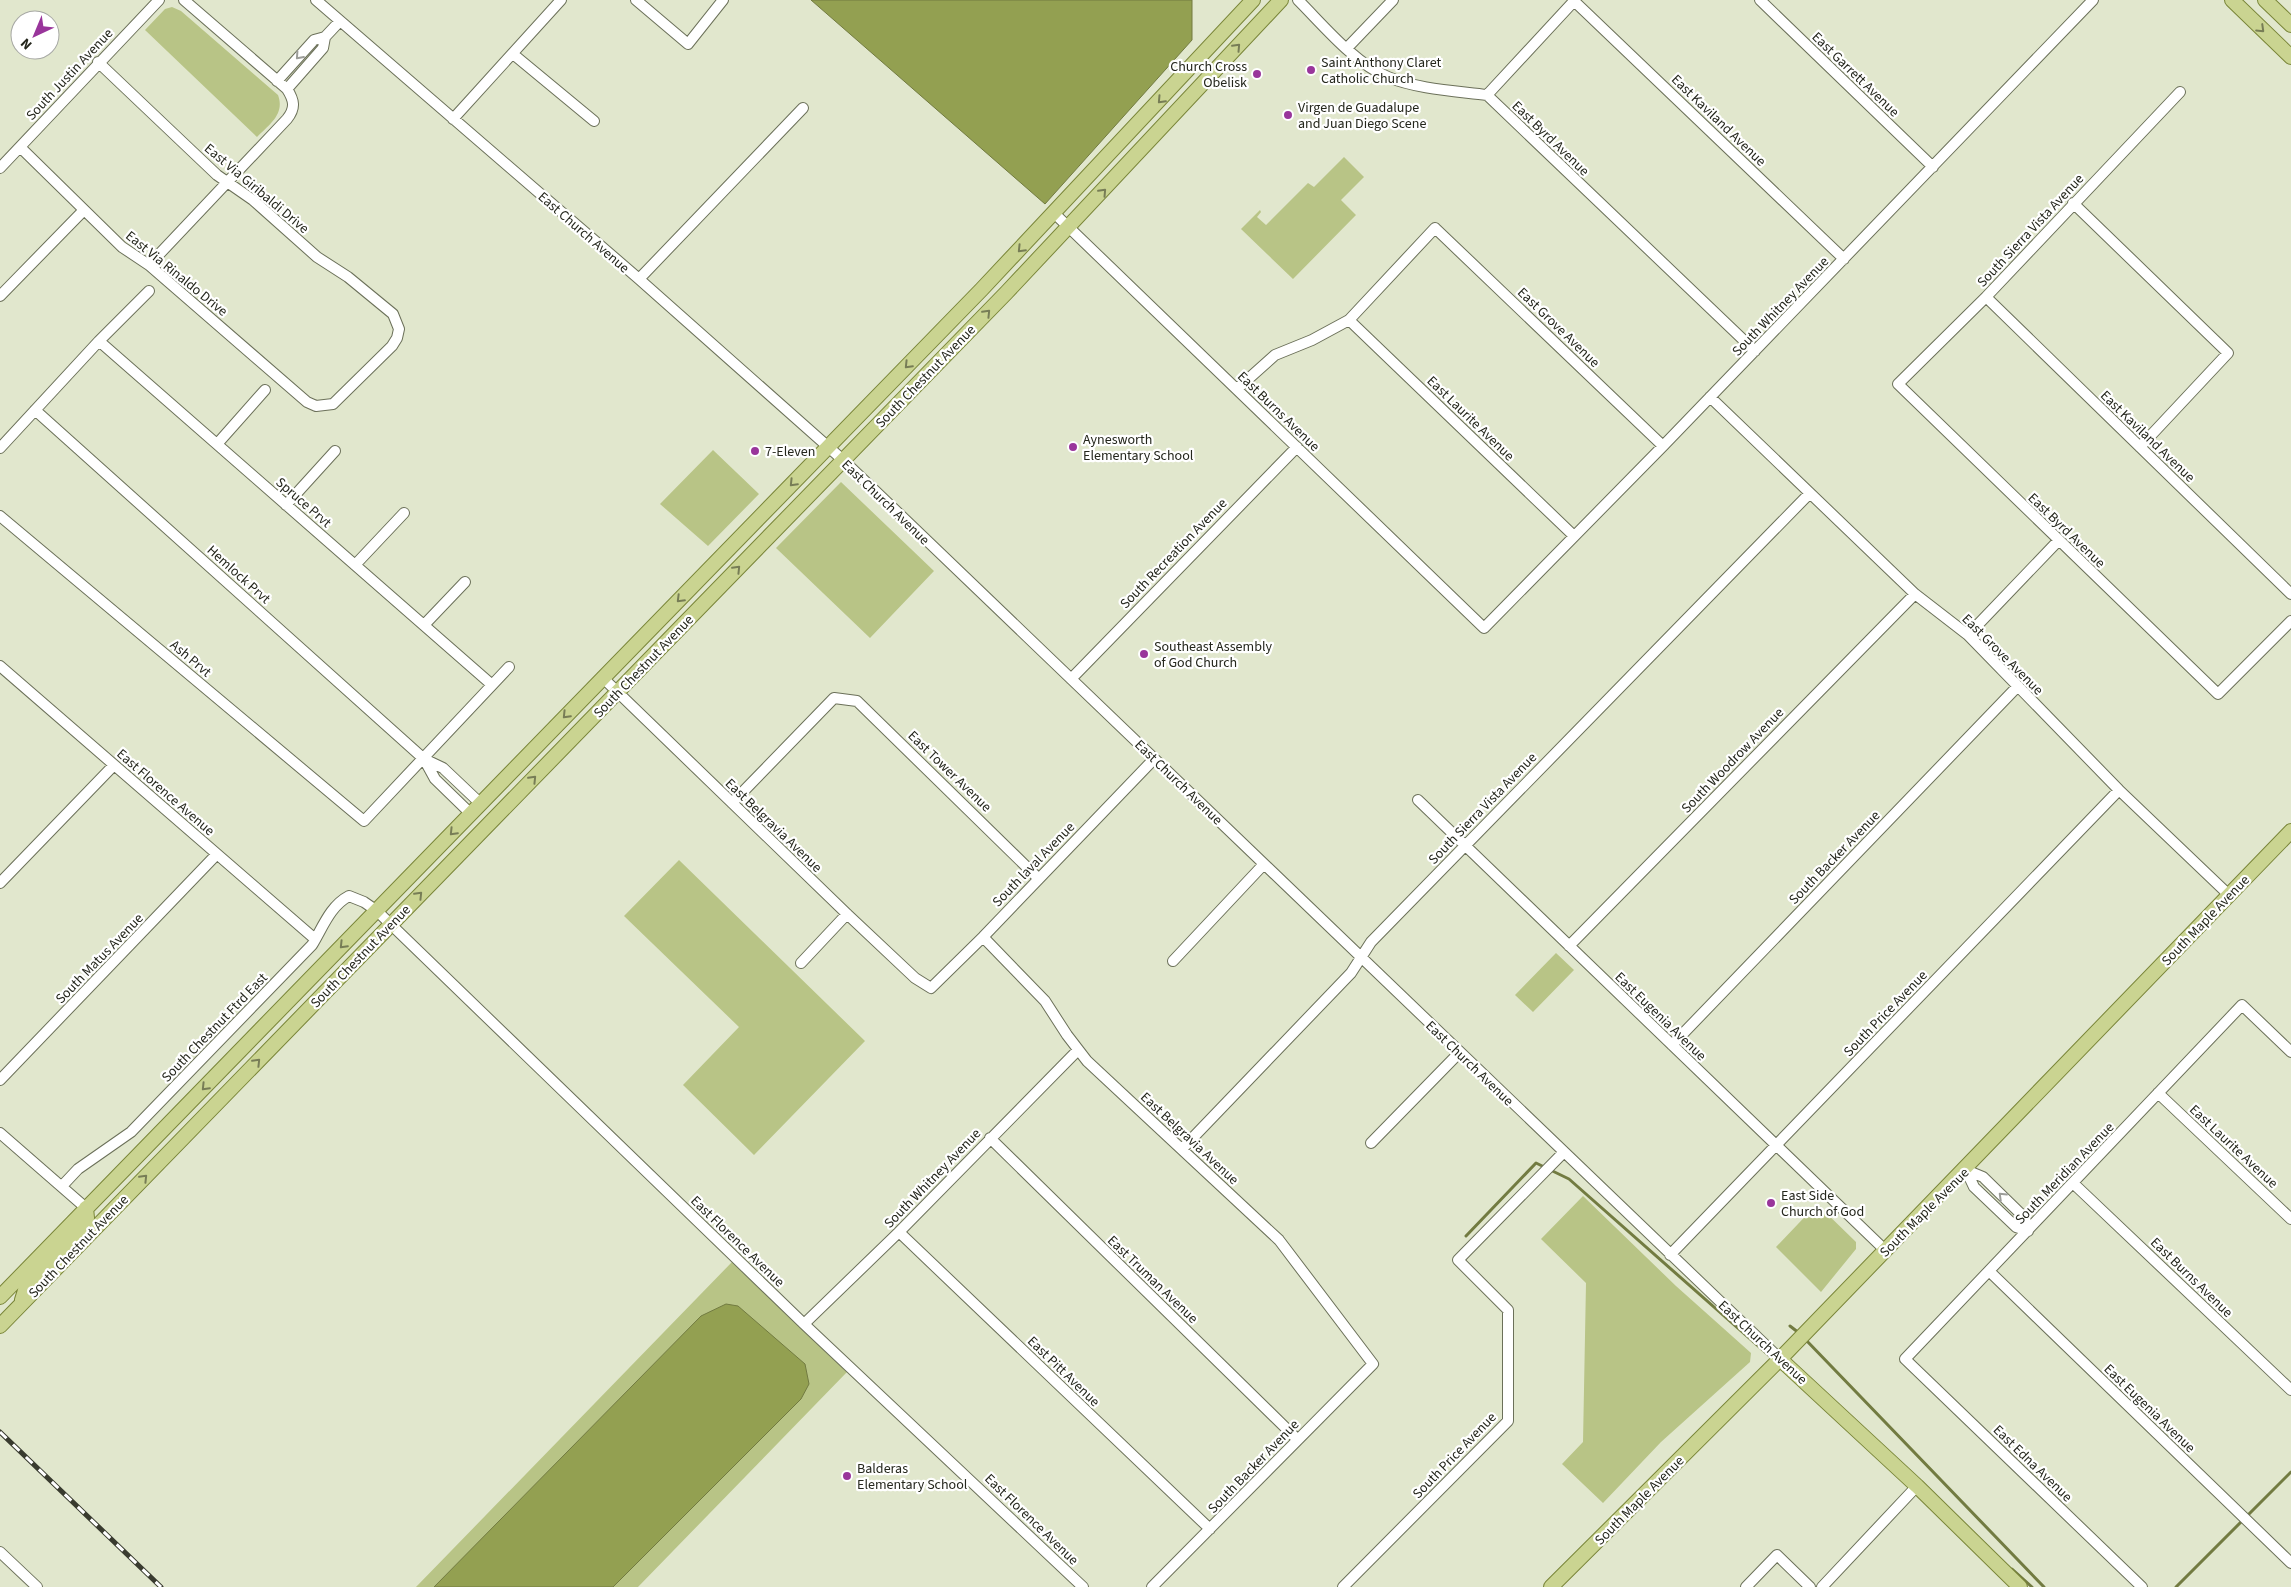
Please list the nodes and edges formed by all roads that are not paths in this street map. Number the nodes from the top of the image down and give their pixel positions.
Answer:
1 (159, 0) edge
2 (187, 0) edge
3 (316, 0) edge
4 (561, 0) edge
5 (636, 0) edge
6 (723, 0) edge
7 (1253, 0) edge
8 (1281, 0) edge
9 (1298, 0) edge
10 (1393, 0) edge
11 (1574, 0) edge
12 (1760, 0) edge
13 (2093, 0) edge
14 (2232, 0) edge
15 (2265, 0) edge
16 (340, 20) junction
17 (2291, 25) edge
18 (325, 37) junction
19 (1347, 48) junction
20 (513, 54) junction
21 (2291, 57) edge
22 (98, 62) junction
23 (278, 81) junction
24 (287, 89) junction
25 (2180, 92) dead end
26 (1486, 95) junction
27 (803, 108) dead end
28 (453, 119) junction
29 (594, 121) dead end
30 (20, 147) junction
31 (1933, 167) junction
32 (0, 168) edge
33 (227, 183) junction
34 (2073, 203) junction
35 (84, 210) junction
36 (1055, 214) junction
37 (1069, 227) junction
38 (1844, 258) junction
39 (149, 265) junction
40 (639, 279) junction
41 (148, 291) dead end
42 (0, 296) edge
43 (1986, 297) junction
44 (1349, 320) junction
45 (99, 341) junction
46 (1755, 351) junction
47 (1898, 384) joint
48 (1237, 389) junction
49 (265, 390) dead end
50 (1710, 397) junction
51 (325, 407) joint
52 (35, 410) junction
53 (218, 443) junction
54 (1663, 446) junction
55 (1297, 447) junction
56 (2140, 447) junction
57 (0, 448) edge
58 (828, 448) junction
59 (335, 451) dead end
60 (843, 460) junction
61 (1810, 493) junction
62 (286, 505) junction
63 (404, 513) dead end
64 (0, 516) edge
65 (1574, 536) junction
66 (2058, 541) junction
67 (355, 565) junction
68 (465, 582) dead end
69 (1915, 594) junction
70 (2291, 594) edge
71 (2291, 621) edge
72 (424, 625) junction
73 (1484, 628) joint
74 (1968, 635) junction
75 (509, 667) dead end
76 (1, 669) edge
77 (602, 677) junction
78 (1071, 679) junction
79 (490, 684) junction
80 (2017, 687) junction
81 (618, 692) junction
82 (424, 759) junction
83 (1154, 759) junction
84 (114, 765) junction
85 (2120, 790) junction
86 (1418, 800) dead end
87 (732, 803) junction
88 (476, 809) junction
89 (2289, 836) edge
90 (1465, 845) junction
91 (217, 854) junction
92 (1264, 864) junction
93 (1038, 878) junction
94 (0, 883) edge
95 (2229, 895) junction
96 (377, 910) junction
97 (846, 914) junction
98 (391, 924) junction
99 (982, 937) junction
100 (315, 939) junction
101 (1569, 946) junction
102 (1361, 958) junction
103 (1173, 961) dead end
104 (801, 962) dead end
105 (931, 988) joint
106 (1672, 1045) junction
107 (1078, 1050) junction
108 (2291, 1052) edge
109 (1460, 1054) junction
110 (0, 1080) edge
111 (2158, 1093) junction
112 (0, 1133) edge
113 (990, 1138) junction
114 (1371, 1143) dead end
115 (1776, 1146) junction
116 (1182, 1149) junction
117 (1563, 1153) junction
118 (1966, 1170) junction
119 (2074, 1184) junction
120 (62, 1186) junction
121 (86, 1208) junction
122 (2291, 1219) edge
123 (2028, 1231) junction
124 (899, 1232) junction
125 (1886, 1251) junction
126 (1670, 1255) junction
127 (1990, 1272) junction
128 (0, 1297) edge
129 (22, 1304) junction
130 (804, 1324) junction
131 (0, 1326) edge
132 (1780, 1359) junction
133 (1905, 1359) joint
134 (1373, 1364) joint
135 (2291, 1390) edge
136 (1297, 1439) junction
137 (1917, 1486) junction
138 (1210, 1529) junction
139 (0, 1552) edge
140 (2291, 1563) edge
141 (37, 1587) edge
142 (1083, 1587) edge
143 (1152, 1587) edge
144 (1343, 1587) edge
145 (1551, 1587) edge
146 (1746, 1587) edge
147 (1810, 1587) edge
148 (1822, 1587) edge
149 (2020, 1587) edge
150 (2141, 1587) edge

1 - 22 street, South Justin Avenue
2 - 23 street
3 - 16 street, East Church Avenue
4 - 20 street
5 - 6 street
7 -> 36 main road, South Chestnut Avenue
37 -> 8 main road, South Chestnut Avenue
9 - 19 street
10 - 19 street
11 - 26 street
11 - 38 street, East Kaviland Avenue
12 - 31 street, East Garrett Avenue
13 - 31 street, South Whitney Avenue
14 -> 21 main road
15 - 17 main road
16 - 18 street
16 - 28 street, East Church Avenue
18 -> 23 street
18 - 24 street
19 - 26 street
20 - 28 street
20 - 29 street
22 - 30 street, South Justin Avenue
22 - 33 street, East Via Giribaldi Drive
23 - 24 street
24 - 33 street
25 - 34 street, South Sierra Vista Avenue
26 - 46 street, East Byrd Avenue
27 - 40 street
28 - 40 street, East Church Avenue
30 - 32 street, South Justin Avenue
30 - 35 street, East Via Rinaldo Drive
31 - 38 street, South Whitney Avenue
33 - 39 street
33 - 51 street, East Via Giribaldi Drive
34 - 43 street, South Sierra Vista Avenue
34 - 56 street
35 - 39 street, East Via Rinaldo Drive
35 - 42 street
36 - 37 street, East Burns Avenue
36 -> 58 main road, South Chestnut Avenue
37 - 48 street, East Burns Avenue
60 -> 37 main road, South Chestnut Avenue
38 - 46 street, South Whitney Avenue
39 - 51 street, East Via Rinaldo Drive
40 - 58 street, East Church Avenue
41 - 45 street
43 - 47 street, South Sierra Vista Avenue
43 - 56 street, East Kaviland Avenue
44 - 48 street
44 - 54 street, East Grove Avenue
44 - 65 street, East Laurite Avenue
45 - 52 street
45 - 53 street, Spruce Prvt
46 - 50 street, South Whitney Avenue
47 - 66 street, East Byrd Avenue
48 - 55 street, East Burns Avenue
49 - 53 street
50 - 54 street, South Whitney Avenue
50 - 61 street, East Grove Avenue
52 - 57 street
52 - 82 street, Hemlock Prvt
53 - 62 street, Spruce Prvt
54 - 65 street, South Whitney Avenue
55 - 73 street, East Burns Avenue
55 - 78 street, South Recreation Avenue
56 - 70 street, East Kaviland Avenue
58 - 60 street, East Church Avenue
58 -> 77 main road, South Chestnut Avenue
59 - 62 street
60 - 78 street, East Church Avenue
81 -> 60 main road, South Chestnut Avenue
61 - 69 street, East Grove Avenue
61 - 90 street, South Sierra Vista Avenue
62 - 67 street, Spruce Prvt
63 - 67 street
64 - 82 street, Ash Prvt
65 - 73 street, South Whitney Avenue
66 - 71 street, East Byrd Avenue
66 - 74 street
67 - 72 street, Spruce Prvt
68 - 72 street
69 - 74 street, East Grove Avenue
69 - 101 street, South Woodrow Avenue
72 - 79 street, Spruce Prvt
74 - 80 street, East Grove Avenue
75 - 79 street
76 - 84 street, East Florence Avenue
77 - 81 street, East Belgravia Avenue
77 -> 88 main road, South Chestnut Avenue
78 - 83 street, East Church Avenue
79 - 82 street
80 - 85 street, East Grove Avenue
80 - 106 street, South Backer Avenue
81 - 87 street, East Belgravia Avenue
98 -> 81 main road, South Chestnut Avenue
82 - 88 street, Hemlock Prvt
83 - 92 street, East Church Avenue
83 - 93 street, South laval Avenue
84 - 91 street, East Florence Avenue
84 - 94 street
85 - 95 street, East Grove Avenue
85 - 115 street, South Price Avenue
86 - 90 street, East Eugenia Avenue
87 - 93 street, East Tower Avenue
87 - 97 street, East Belgravia Avenue
88 -> 96 main road, South Chestnut Avenue
89 - 95 main road, South Maple Avenue
90 - 101 street, East Eugenia Avenue
90 - 102 street, South Sierra Vista Avenue
91 - 100 street, East Florence Avenue
91 - 110 street, South Matus Avenue
92 - 102 street, East Church Avenue
92 - 103 street
93 - 99 street, South laval Avenue
95 - 118 main road, South Maple Avenue
96 - 98 street, East Florence Avenue
96 - 100 street, South Chestnut Ftrd East
96 -> 121 main road, South Chestnut Avenue
97 - 104 street
97 - 105 street, East Belgravia Avenue
129 -> 98 main road, South Chestnut Avenue
98 - 130 street, East Florence Avenue
99 - 105 street, South laval Avenue
99 - 107 street, East Belgravia Avenue
100 - 120 street, South Chestnut Ftrd East
101 - 106 street, East Eugenia Avenue
102 - 109 street, East Church Avenue
102 - 116 street, South Sierra Vista Avenue
106 - 115 street, East Eugenia Avenue
107 - 113 street, South Whitney Avenue
107 - 116 street, East Belgravia Avenue
108 - 111 street, South Meridian Avenue
109 - 114 street
109 - 117 street, East Church Avenue
111 - 119 street, South Meridian Avenue
111 - 122 street, East Laurite Avenue
112 - 120 street
113 - 124 street, South Whitney Avenue
113 - 136 street, East Truman Avenue
115 - 125 street, East Eugenia Avenue
115 - 126 street, South Price Avenue
116 - 134 street, East Belgravia Avenue
117 - 126 street, East Church Avenue
117 - 144 street, South Price Avenue
118 - 123 street
118 - 125 main road, South Maple Avenue
119 - 123 street, South Meridian Avenue
119 - 135 street, East Burns Avenue
120 - 121 street
121 - 128 main road, South Chestnut Avenue
121 - 129 main road
123 - 127 street, South Meridian Avenue
124 - 130 street, South Whitney Avenue
124 - 138 street, East Pitt Avenue
125 - 132 main road, South Maple Avenue
126 - 132 street, East Church Avenue
127 - 133 street, South Meridian Avenue
127 - 140 street, East Eugenia Avenue
129 - 131 main road, South Chestnut Avenue
130 - 142 street, East Florence Avenue
132 - 137 main road, East Church Avenue
132 - 145 main road, South Maple Avenue
133 - 150 street, East Edna Avenue
134 - 136 street, South Backer Avenue
136 - 138 street, South Backer Avenue
137 - 148 street
137 - 149 main road, East Church Avenue
138 - 143 street, South Backer Avenue
139 - 141 street
146 - 147 street

